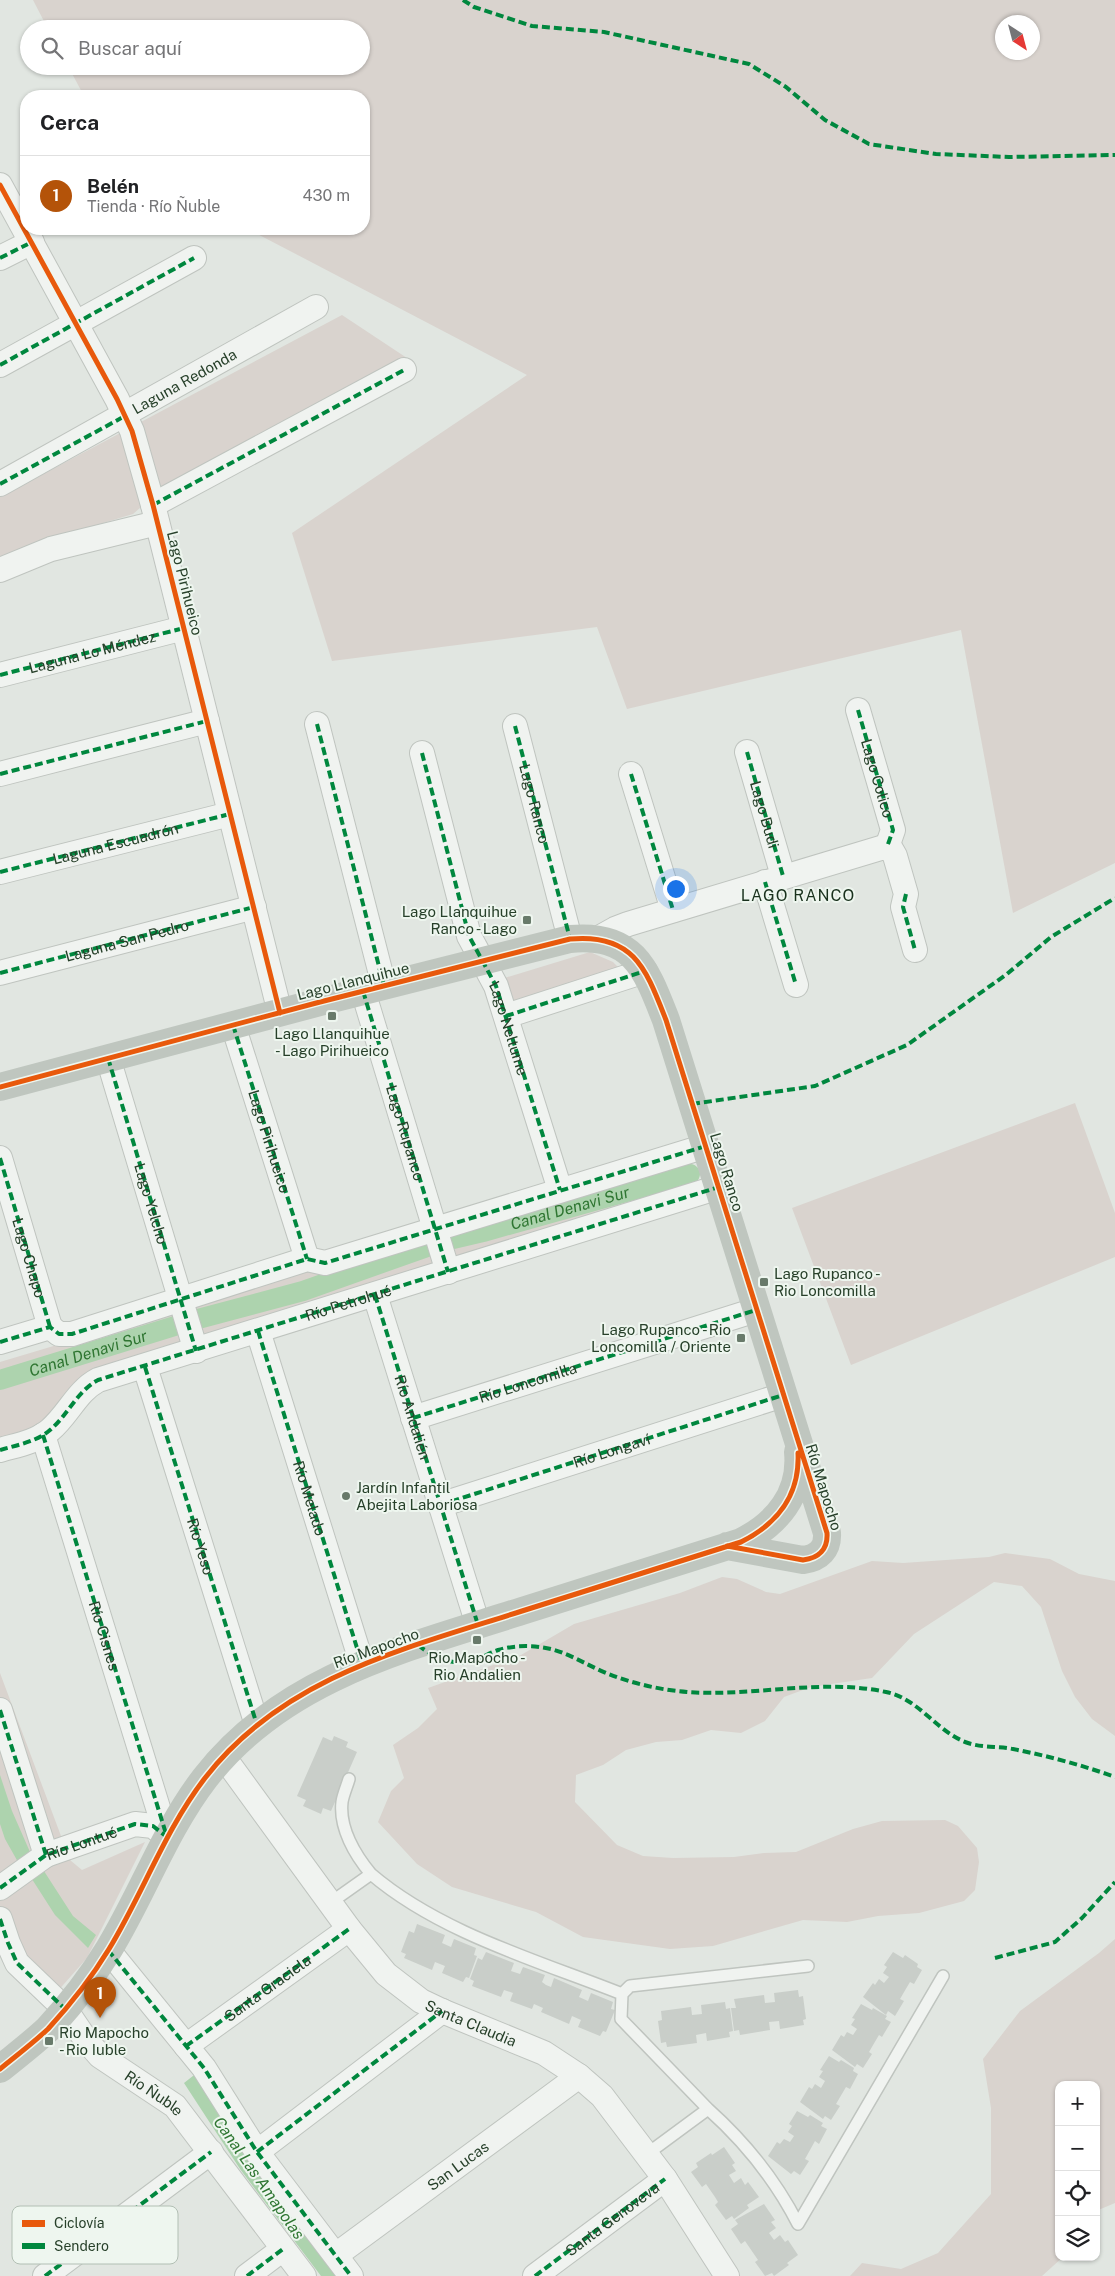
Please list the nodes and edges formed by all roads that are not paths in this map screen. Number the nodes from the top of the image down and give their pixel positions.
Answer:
1 (0, 185) edge
2 (20, 221) edge
3 (28, 235) edge
4 (32, 242) junction
5 (0, 258) edge
6 (194, 258) dead end
7 (316, 307) dead end
8 (76, 324) junction
9 (0, 365) edge
10 (404, 370) dead end
11 (125, 416) junction
12 (0, 484) edge
13 (155, 514) junction
14 (0, 570) edge
15 (184, 628) junction
16 (0, 675) edge
17 (858, 710) dead end
18 (207, 721) junction
19 (317, 724) dead end
20 (515, 726) dead end
21 (748, 752) dead end
22 (422, 753) dead end
23 (0, 774) edge
24 (631, 774) dead end
25 (230, 814) junction
26 (887, 847) junction
27 (0, 872) edge
28 (774, 879) junction
29 (254, 907) junction
30 (673, 910) junction
31 (570, 939) junction
32 (597, 939) junction
33 (916, 950) dead end
34 (483, 961) junction
35 (646, 971) junction
36 (0, 973) edge
37 (796, 986) dead end
38 (373, 988) junction
39 (280, 1013) junction
40 (506, 1016) junction
41 (234, 1025) junction
42 (108, 1058) junction
43 (0, 1087) edge
44 (706, 1146) junction
45 (0, 1158) edge
46 (718, 1188) junction
47 (560, 1190) junction
48 (434, 1229) junction
49 (307, 1259) junction
50 (448, 1272) junction
51 (375, 1295) junction
52 (181, 1299) junction
53 (756, 1310) junction
54 (50, 1327) junction
55 (258, 1332) junction
56 (0, 1342) edge
57 (196, 1351) junction
58 (144, 1367) junction
59 (783, 1396) junction
60 (413, 1418) junction
61 (43, 1435) junction
62 (796, 1440) junction
63 (0, 1450) edge
64 (440, 1505) junction
65 (728, 1546) junction
66 (478, 1625) junction
67 (362, 1664) junction
68 (0, 1710) edge
69 (257, 1725) junction
70 (224, 1756) junction
71 (349, 1779) dead end
72 (167, 1837) junction
73 (46, 1855) junction
74 (372, 1874) junction
75 (0, 1888) edge
76 (330, 1903) junction
77 (0, 1919) edge
78 (349, 1928) junction
79 (108, 1950) junction
80 (808, 1966) dead end
81 (943, 1976) dead end
82 (622, 1994) junction
83 (65, 2009) junction
84 (442, 2011) junction
85 (186, 2046) junction
86 (0, 2069) edge
87 (580, 2076) junction
88 (708, 2109) junction
89 (211, 2152) junction
90 (257, 2152) junction
91 (647, 2154) junction
92 (665, 2179) junction
93 (139, 2206) edge
94 (283, 2249) junction
95 (336, 2255) junction
96 (61, 2264) edge
97 (45, 2276) edge
98 (247, 2276) edge
99 (304, 2276) edge
100 (351, 2276) edge
101 (534, 2276) edge
102 (727, 2276) edge

1 - 2 street, Lago Pirihueico
3 - 4 street, Lago Pirihueico
4 - 5 street
4 - 8 street, Lago Pirihueico
6 - 8 street
7 - 11 street, Laguna Redonda
8 - 9 street
8 - 11 street, Lago Pirihueico
10 - 13 street
11 - 12 street, Laguna Redonda
11 - 13 street, Lago Pirihueico
13 - 14 street
13 - 15 street, Lago Pirihueico
15 - 16 street, Laguna Lo Méndez
15 - 18 street, Lago Pirihueico
17 - 26 street, Lago Colico
18 - 23 street
18 - 25 street, Lago Pirihueico
19 - 38 street, Lago Rupanco
20 - 31 street, Lago Ranco
21 - 28 street, Lago Budi
22 - 34 street, Lago Neltume
24 - 30 street
25 - 27 street, Laguna Escuadrón
25 - 29 street, Lago Pirihueico
26 - 28 street, Lago Llanquihue
26 - 33 street
28 - 30 street, Lago Llanquihue
28 - 37 street, Lago Budi
29 - 36 street, Laguna San Pedro
29 - 39 street, Lago Pirihueico
30 - 32 street, Lago Llanquihue
31 - 32 street, Lago Llanquihue
31 - 34 street, Lago Llanquihue
32 - 35 street, Lago Ranco
34 - 38 street, Lago Llanquihue
34 - 40 street, Lago Neltume
35 - 40 street
35 - 44 street, Lago Ranco
38 - 39 street, Lago Llanquihue
38 - 48 street, Lago Rupanco
39 - 41 street, Lago Llanquihue
40 - 47 street, Lago Neltume
41 - 42 street, Lago Llanquihue
41 - 49 street, Lago Pirihueico
42 - 43 street, Lago Llanquihue
42 - 52 street, Lago Yelcho
44 - 46 street, Lago Ranco
44 - 47 street
45 - 54 street, Lago Chapo
46 - 50 street, Río Petrohué
46 - 53 street, Lago Ranco
47 - 48 street
48 - 49 street
48 - 50 street, Lago Rupanco
49 - 52 street
50 - 51 street, Río Petrohué
51 - 55 street, Río Petrohué
51 - 60 street, Río Andalién
52 - 54 street
52 - 57 street, Lago Yelcho
53 - 59 street, Lago Ranco
53 - 60 street, Río Loncomilla
54 - 56 street
55 - 57 street, Río Petrohué
55 - 67 street, Río Melado
57 - 58 street, Río Petrohué
58 - 61 street, Río Petrohué
58 - 69 street, Río Yeso
59 - 62 street, Lago Ranco
59 - 64 street, Río Longaví
60 - 64 street, Río Andalién
61 - 63 street, Río Petrohué
61 - 72 street, Río Cisnes
62 - 65 street, Río Mapocho
62 - 65 street, Río Mapocho
64 - 66 street, Río Andalién
65 - 66 street, Río Mapocho
66 - 67 street, Río Mapocho
67 - 69 street, Río Mapocho
68 - 73 street
69 - 70 street, Río Mapocho
70 - 72 street, Río Mapocho
70 - 76 street, Santa Claudia
71 - 74 lane
72 - 73 street, Río Lontué
72 - 79 street, Río Mapocho
73 - 75 street, Río Lontué
74 - 76 lane
74 - 82 lane
76 - 78 street, Santa Claudia
77 - 83 street, Río Ñuble
78 - 84 street, Santa Claudia
78 - 85 street, Santa Graciela
79 - 83 street, Río Mapocho
79 - 85 street
80 - 82 lane
81 - 88 lane
82 - 88 lane
83 - 86 street, Río Mapocho
83 - 89 street, Río Ñuble
84 - 87 street, Santa Claudia
84 - 90 street
85 - 90 street
87 - 91 street, Santa Claudia
87 - 95 street, San Lucas
88 - 91 lane
89 - 93 street
89 - 94 street, Río Ñuble
90 - 95 street
91 - 92 street, Santa Claudia
92 - 101 street, Santa Genoveva
92 - 102 street, Santa Claudia
94 - 98 street
94 - 99 street, Río Ñuble
95 - 100 street
96 - 97 street

